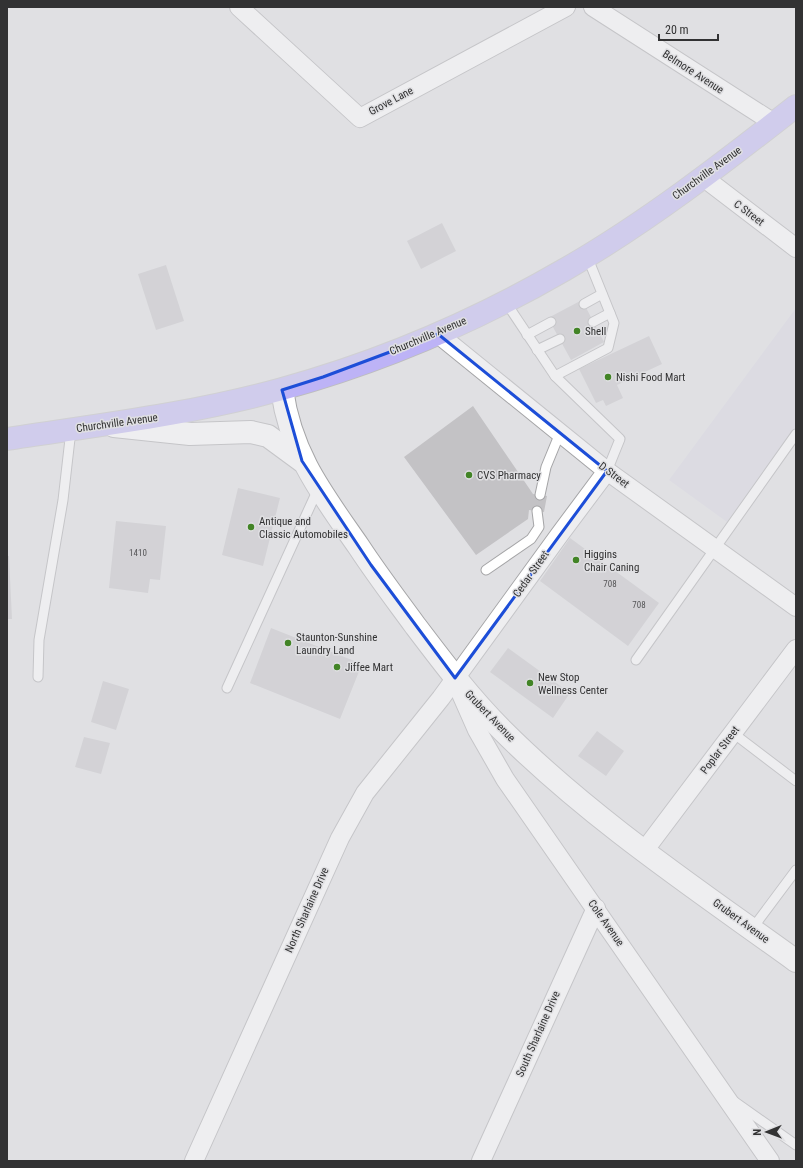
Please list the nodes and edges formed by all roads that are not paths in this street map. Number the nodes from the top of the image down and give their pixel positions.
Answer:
1 (240, 7) edge
2 (566, 7) edge
3 (593, 7) edge
4 (796, 106) edge
5 (774, 123) junction
6 (703, 177) junction
7 (796, 248) edge
8 (587, 256) junction
9 (602, 294) junction
10 (505, 301) junction
11 (584, 304) dead end
12 (610, 313) junction
13 (551, 322) dead end
14 (593, 322) dead end
15 (438, 334) junction
16 (527, 335) junction
17 (560, 339) dead end
18 (537, 350) junction
19 (554, 376) junction
20 (282, 390) junction
21 (102, 425) junction
22 (71, 430) junction
23 (560, 433) junction
24 (796, 434) edge
25 (7, 439) edge
26 (302, 461) junction
27 (608, 471) junction
28 (318, 487) junction
29 (540, 495) dead end
30 (537, 511) dead end
31 (714, 548) junction
32 (486, 570) dead end
33 (796, 607) edge
34 (796, 649) edge
35 (636, 660) dead end
36 (38, 677) dead end
37 (455, 678) junction
38 (227, 688) dead end
39 (733, 733) junction
40 (796, 781) edge
41 (644, 851) junction
42 (796, 870) edge
43 (596, 908) junction
44 (752, 929) junction
45 (796, 961) edge
46 (724, 1095) junction
47 (796, 1145) edge
48 (194, 1161) edge
49 (481, 1161) edge
50 (770, 1161) edge

1 - 2 street, Grove Lane
3 - 5 street, Belmore Avenue
4 - 5 main road, Churchville Avenue
5 - 6 main road, Churchville Avenue
6 - 7 street, C Street
6 - 8 main road, Churchville Avenue
8 - 9 lane
8 - 10 main road, Churchville Avenue
9 - 11 lane
9 - 12 lane
10 - 15 main road, Churchville Avenue
10 - 16 lane
12 - 14 lane
12 - 19 lane
13 - 16 lane
15 - 20 main road, Churchville Avenue
15 - 23 street, D Street
16 - 18 lane
17 - 18 lane
18 - 19 lane
19 - 27 lane
20 - 21 main road, Churchville Avenue
20 - 26 street, Grubert Avenue
21 - 22 main road, Churchville Avenue
21 - 26 street
22 - 25 main road, Churchville Avenue
22 - 36 lane
23 - 27 street, D Street
23 - 29 lane
24 - 31 lane
26 - 28 street, Grubert Avenue
27 - 31 street, D Street
27 - 37 street, Cedar Street
28 - 37 street, Grubert Avenue
28 - 38 lane
30 - 32 lane
31 - 33 street, D Street
31 - 35 lane
34 - 39 street, Poplar Street
37 - 41 street, Grubert Avenue
37 - 43 street, Cole Avenue
37 - 48 street, North Sharlaine Drive
39 - 40 lane
39 - 41 street, Poplar Street
41 - 44 street, Grubert Avenue
42 - 44 lane
43 - 46 street, Cole Avenue
43 - 49 street, South Sharlaine Drive
44 - 45 street, Grubert Avenue
46 - 47 lane
46 - 50 street, Cole Avenue

